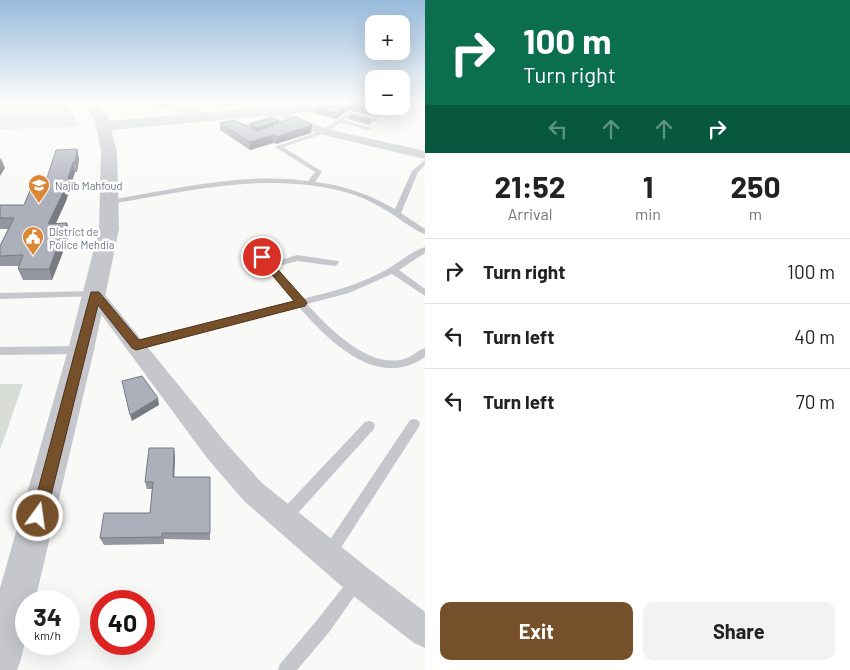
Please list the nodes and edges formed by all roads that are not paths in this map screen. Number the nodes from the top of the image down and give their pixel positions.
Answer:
1 (105, 133) edge
2 (319, 133) edge
3 (329, 133) edge
4 (425, 154) edge
5 (425, 162) edge
6 (311, 182) junction
7 (110, 202) junction
8 (397, 214) junction
9 (425, 232) edge
10 (254, 247) dead end
11 (425, 249) edge
12 (335, 263) dead end
13 (270, 266) junction
14 (392, 270) junction
15 (425, 293) edge
16 (95, 294) junction
17 (0, 296) edge
18 (301, 303) junction
19 (136, 345) junction
20 (81, 350) junction
21 (0, 351) edge
22 (425, 352) edge
23 (414, 424) dead end
24 (370, 426) dead end
25 (283, 518) junction
26 (328, 555) junction
27 (358, 580) junction
28 (425, 632) edge
29 (0, 661) edge
30 (286, 670) edge

1 - 7 street
2 - 6 lane
3 - 4 street
5 - 8 lane
6 - 7 lane
6 - 8 lane
7 - 16 street
8 - 9 lane
10 - 13 lane
11 - 14 lane
12 - 13 lane
13 - 18 lane
14 - 15 lane
14 - 18 lane
16 - 17 lane
16 - 19 street
16 - 20 street
18 - 19 lane
18 - 22 lane
19 - 25 street
20 - 21 lane
20 - 29 street
23 - 26 lane
24 - 25 lane
25 - 26 street
26 - 27 street
27 - 28 street
27 - 30 lane

